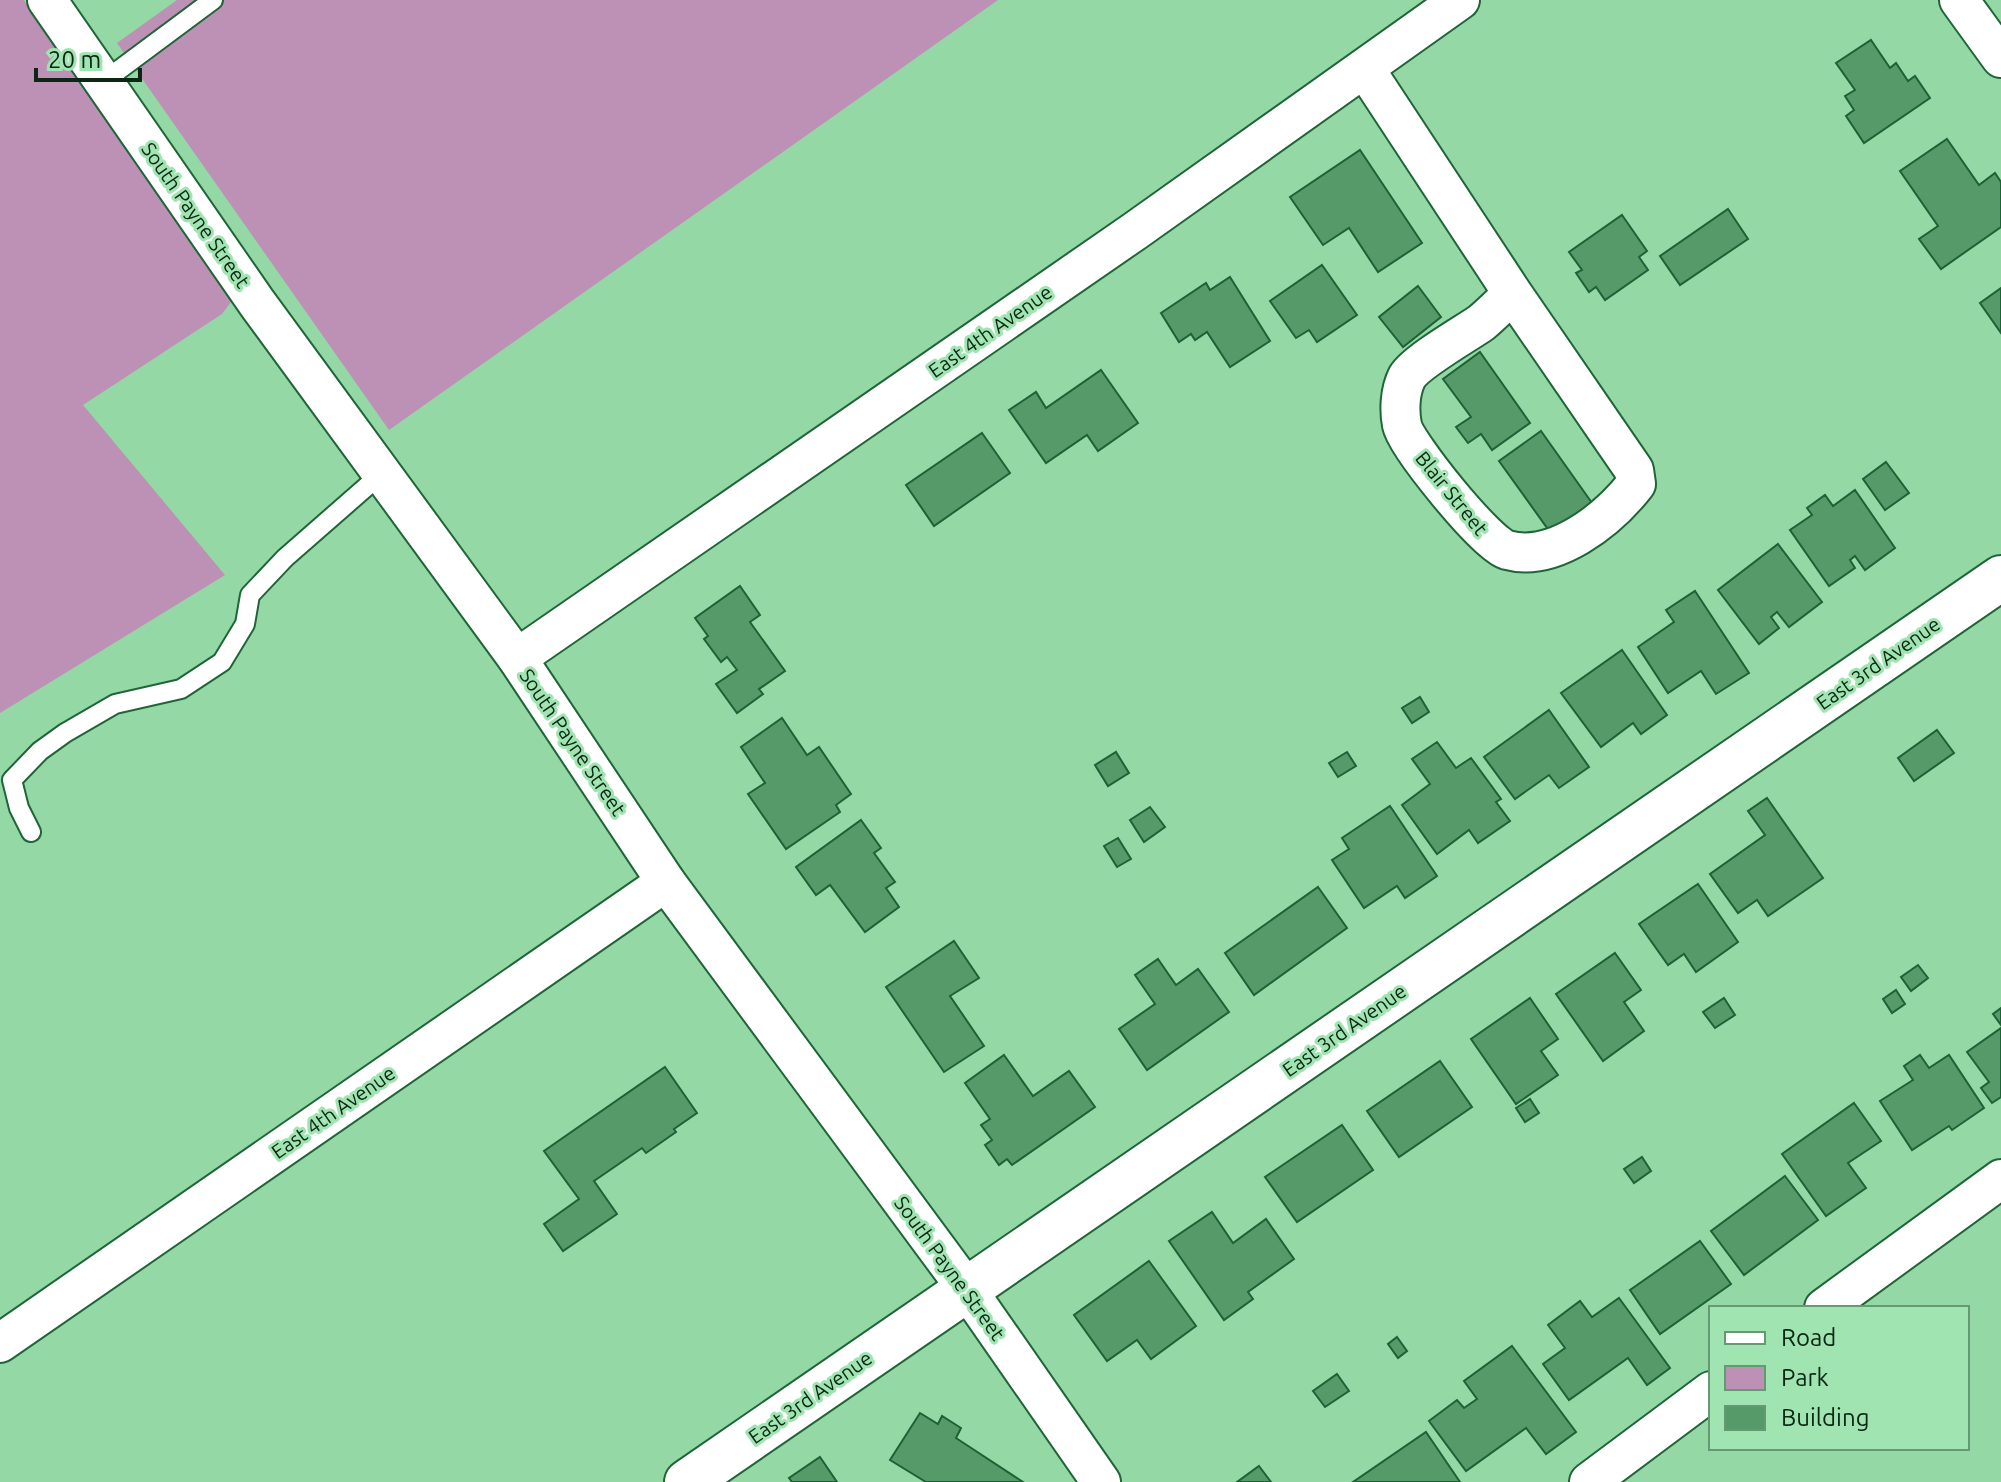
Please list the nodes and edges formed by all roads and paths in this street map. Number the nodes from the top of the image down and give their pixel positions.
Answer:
1 (47, 0) edge
2 (213, 0) edge
3 (1460, 0) edge
4 (1959, 0) edge
5 (2001, 58) edge
6 (1365, 69) junction
7 (104, 81) junction
8 (1513, 294) junction
9 (381, 474) junction
10 (2001, 578) edge
11 (517, 658) junction
12 (31, 832) dead end
13 (666, 882) junction
14 (2001, 1179) edge
15 (966, 1288) junction
16 (1827, 1306) edge
17 (0, 1343) edge
18 (1709, 1392) edge
19 (687, 1482) edge
20 (1101, 1482) edge
21 (1589, 1482) edge

1 - 7 street, South Payne Street
2 - 7 lane
3 - 6 street, East 4th Avenue
4 - 5 street
6 - 8 street, Blair Street
6 - 11 street, East 4th Avenue
7 - 9 street, South Payne Street
8 - 8 street, Blair Street
9 - 11 street, South Payne Street
9 - 12 lane
10 - 15 street, East 3rd Avenue
11 - 13 street, South Payne Street
13 - 15 street, South Payne Street
13 - 17 street, East 4th Avenue
14 - 16 street
15 - 19 street, East 3rd Avenue
15 - 20 street, South Payne Street
18 - 21 street

